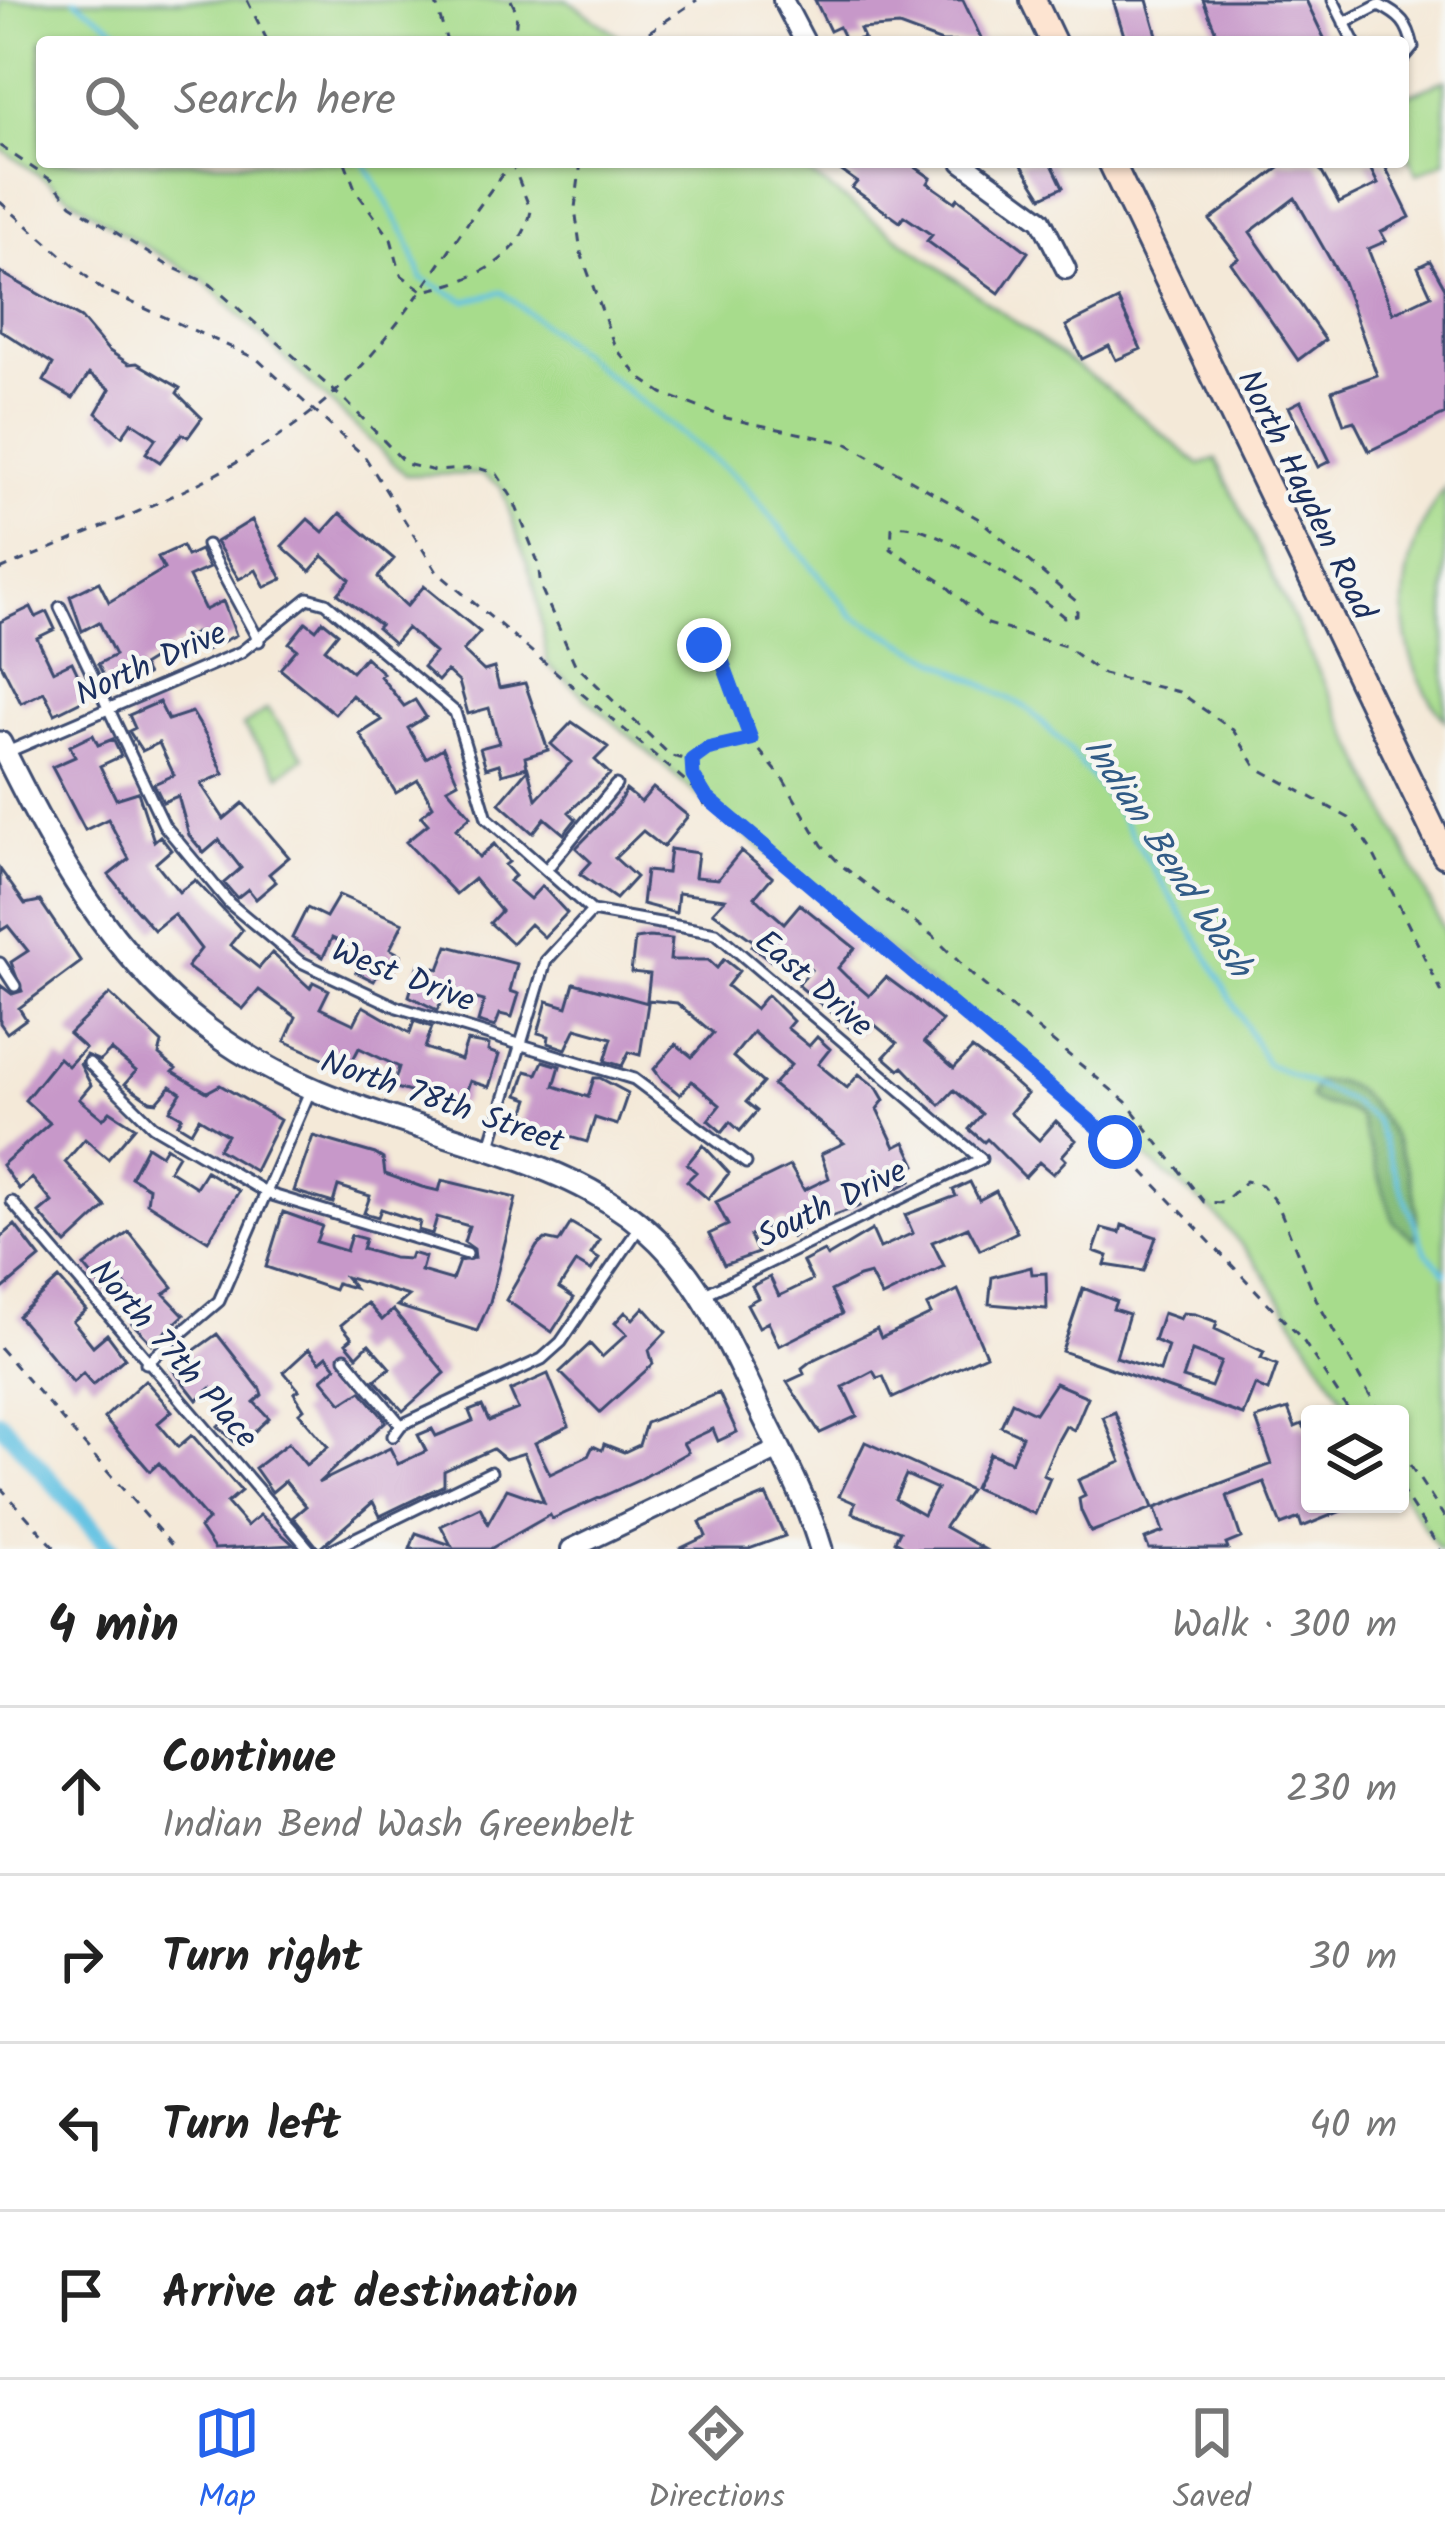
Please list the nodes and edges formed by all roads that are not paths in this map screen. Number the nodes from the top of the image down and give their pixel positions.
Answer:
1 (783, 0) edge
2 (1033, 0) edge
3 (1333, 0) edge
4 (1344, 23) junction
5 (803, 36) edge
6 (1050, 36) edge
7 (1351, 36) edge
8 (1409, 52) edge
9 (970, 168) edge
10 (1114, 168) edge
11 (1066, 269) dead end
12 (207, 545) dead end
13 (60, 607) dead end
14 (259, 641) junction
15 (109, 710) junction
16 (2, 750) edge
17 (616, 785) dead end
18 (1445, 855) edge
19 (546, 870) junction
20 (592, 911) junction
21 (0, 963) edge
22 (15, 986) dead end
23 (520, 1046) junction
24 (89, 1063) dead end
25 (310, 1091) junction
26 (488, 1149) junction
27 (981, 1160) joint
28 (746, 1163) dead end
29 (268, 1194) junction
30 (12, 1202) dead end
31 (641, 1224) junction
32 (467, 1254) dead end
33 (705, 1294) junction
34 (346, 1358) dead end
35 (146, 1363) junction
36 (401, 1425) junction
37 (393, 1436) dead end
38 (779, 1449) junction
39 (491, 1472) dead end
40 (309, 1549) edge
41 (333, 1549) edge
42 (571, 1549) edge
43 (820, 1549) edge

1 - 5 street
2 - 6 main road
3 - 4 lane
4 - 7 lane
4 - 8 lane
9 - 11 street
10 - 18 main road, North Hayden Road
12 - 14 lane
13 - 15 lane, West Drive
14 - 15 lane, North Drive
14 - 19 lane, North Drive
15 - 16 lane, North Drive
15 - 23 lane, West Drive
16 - 25 street, North 78th Street
17 - 19 lane
19 - 20 lane
20 - 23 lane
20 - 27 lane, East Drive
21 - 22 lane
23 - 26 lane
23 - 28 lane, West Drive
24 - 29 lane
25 - 26 street, North 78th Street
25 - 29 lane
26 - 31 street, North 78th Street
27 - 33 lane, South Drive
29 - 32 lane
29 - 35 lane
30 - 35 lane, North 77th Place
31 - 33 street, North 78th Street
31 - 36 lane
33 - 38 street, North 78th Street
34 - 36 lane
35 - 40 lane, North 77th Place
36 - 37 lane
38 - 42 street
38 - 43 street, North 78th Street
39 - 41 lane

